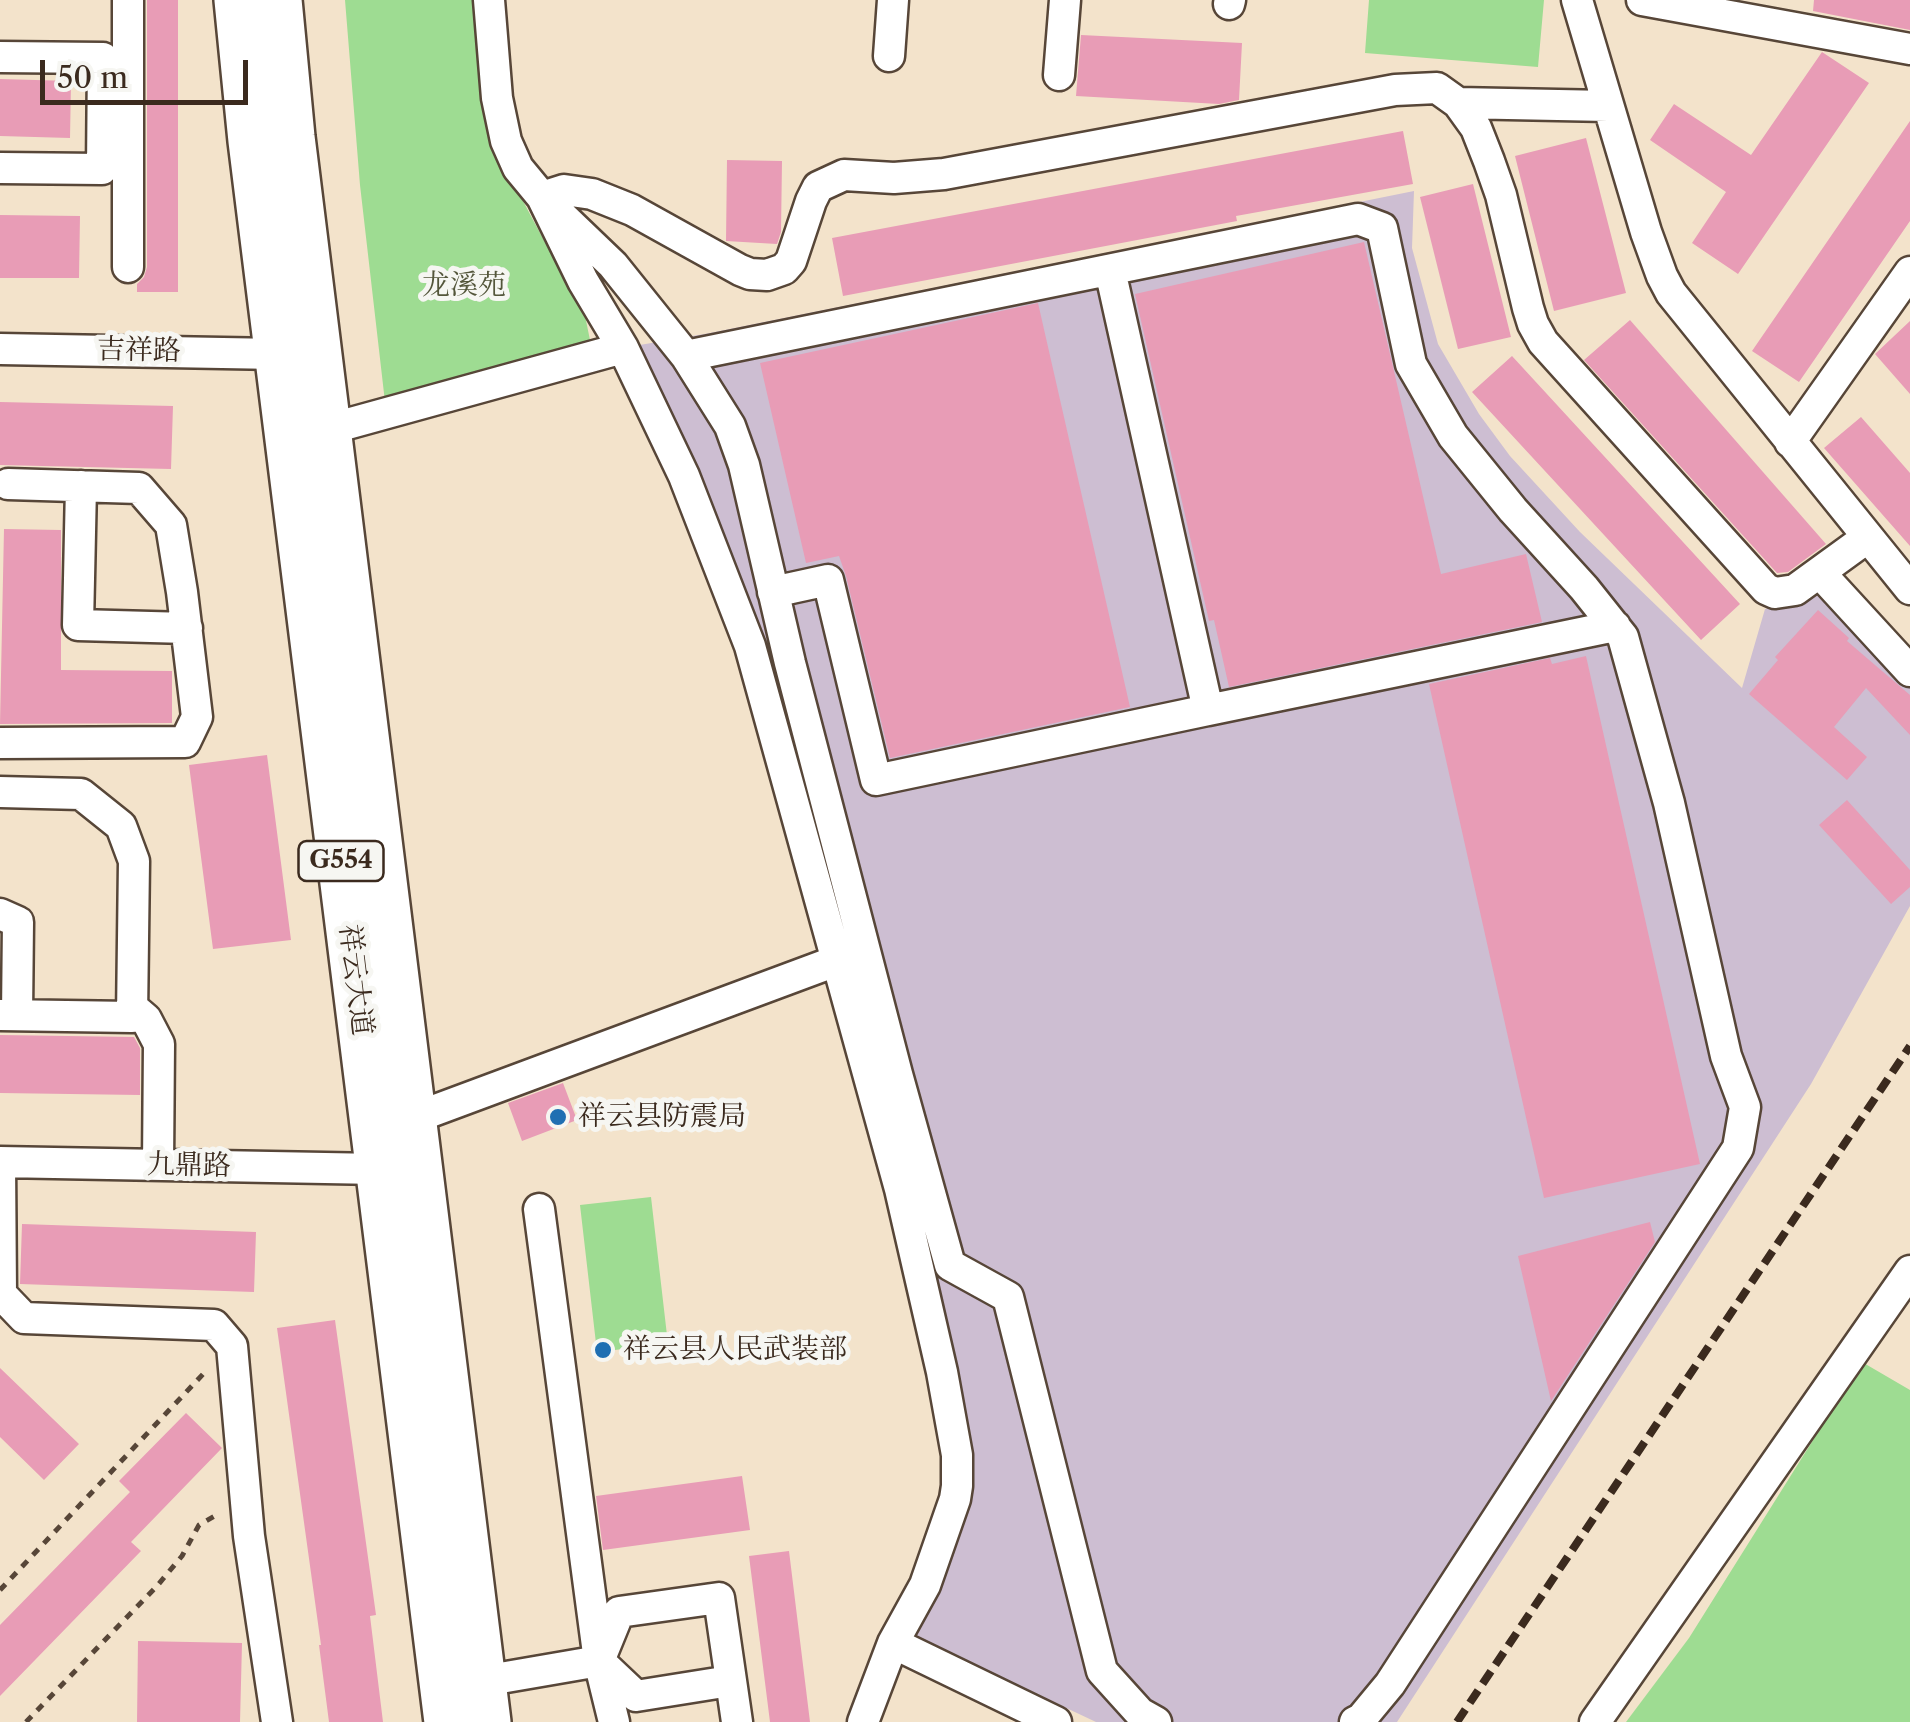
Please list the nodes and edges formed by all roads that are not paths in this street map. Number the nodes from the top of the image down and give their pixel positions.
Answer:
1 (128, 0) edge
2 (237, 0) edge
3 (278, 0) edge
4 (489, 0) edge
5 (893, 0) edge
6 (1065, 0) edge
7 (1576, 0) edge
8 (1642, 0) edge
9 (1910, 49) edge
10 (889, 56) dead end
11 (0, 57) edge
12 (1059, 74) dead end
13 (1458, 103) junction
14 (1608, 106) junction
15 (0, 168) edge
16 (542, 197) junction
17 (128, 268) dead end
18 (1110, 270) junction
19 (1910, 272) edge
20 (623, 348) junction
21 (0, 349) edge
22 (298, 352) junction
23 (686, 356) junction
24 (328, 428) junction
25 (1790, 442) junction
26 (8, 484) dead end
27 (82, 486) junction
28 (1868, 537) junction
29 (1820, 573) junction
30 (1910, 588) edge
31 (773, 592) junction
32 (1615, 626) junction
33 (186, 628) junction
34 (1910, 671) edge
35 (1208, 710) junction
36 (0, 743) edge
37 (0, 792) edge
38 (0, 914) edge
39 (836, 961) junction
40 (132, 1007) junction
41 (8, 1015) edge
42 (414, 1118) junction
43 (0, 1162) edge
44 (158, 1165) junction
45 (399, 1168) junction
46 (539, 1209) dead end
47 (1910, 1271) edge
48 (894, 1643) junction
49 (599, 1661) junction
50 (730, 1682) junction
51 (486, 1701) edge
52 (276, 1722) edge
53 (447, 1722) edge
54 (614, 1722) edge
55 (737, 1722) edge
56 (863, 1722) edge
57 (1056, 1722) edge
58 (1156, 1722) edge
59 (1355, 1722) edge
60 (1595, 1722) edge

1 - 17 street
2 - 22 highway, 祥云大道 / G554
3 - 22 highway, 祥云大道 / G554
4 - 16 street
5 - 10 street
6 - 12 street
7 - 14 street
8 - 9 street
11 - 15 street
13 - 14 street
13 - 16 street
13 - 29 street
14 - 25 street
16 - 20 street
16 - 23 street
18 - 23 street
18 - 32 street
18 - 35 street
19 - 25 street
20 - 24 street
20 - 39 street
21 - 22 street, 吉祥路
22 - 24 highway, 祥云大道 / G554
22 - 45 highway, 祥云大道 / G554
23 - 31 street
24 - 42 highway, 祥云大道 / G554
25 - 28 street
26 - 27 street
27 - 33 street
27 - 33 street
28 - 29 street
28 - 30 street
29 - 34 street
31 - 35 street
31 - 58 street
32 - 35 street
32 - 59 street
33 - 36 street
37 - 40 street
38 - 41 street
39 - 42 street
39 - 48 street
40 - 41 street
40 - 44 street
42 - 45 highway, 祥云大道 / G554
43 - 44 street, 九鼎路
43 - 52 street
44 - 45 street, 九鼎路
45 - 51 highway, 祥云大道 / G554
45 - 53 highway, 祥云大道 / G554
46 - 49 street
47 - 60 street
48 - 56 street
48 - 57 street
49 - 50 street
49 - 50 street
49 - 51 street
49 - 54 street
50 - 55 street

